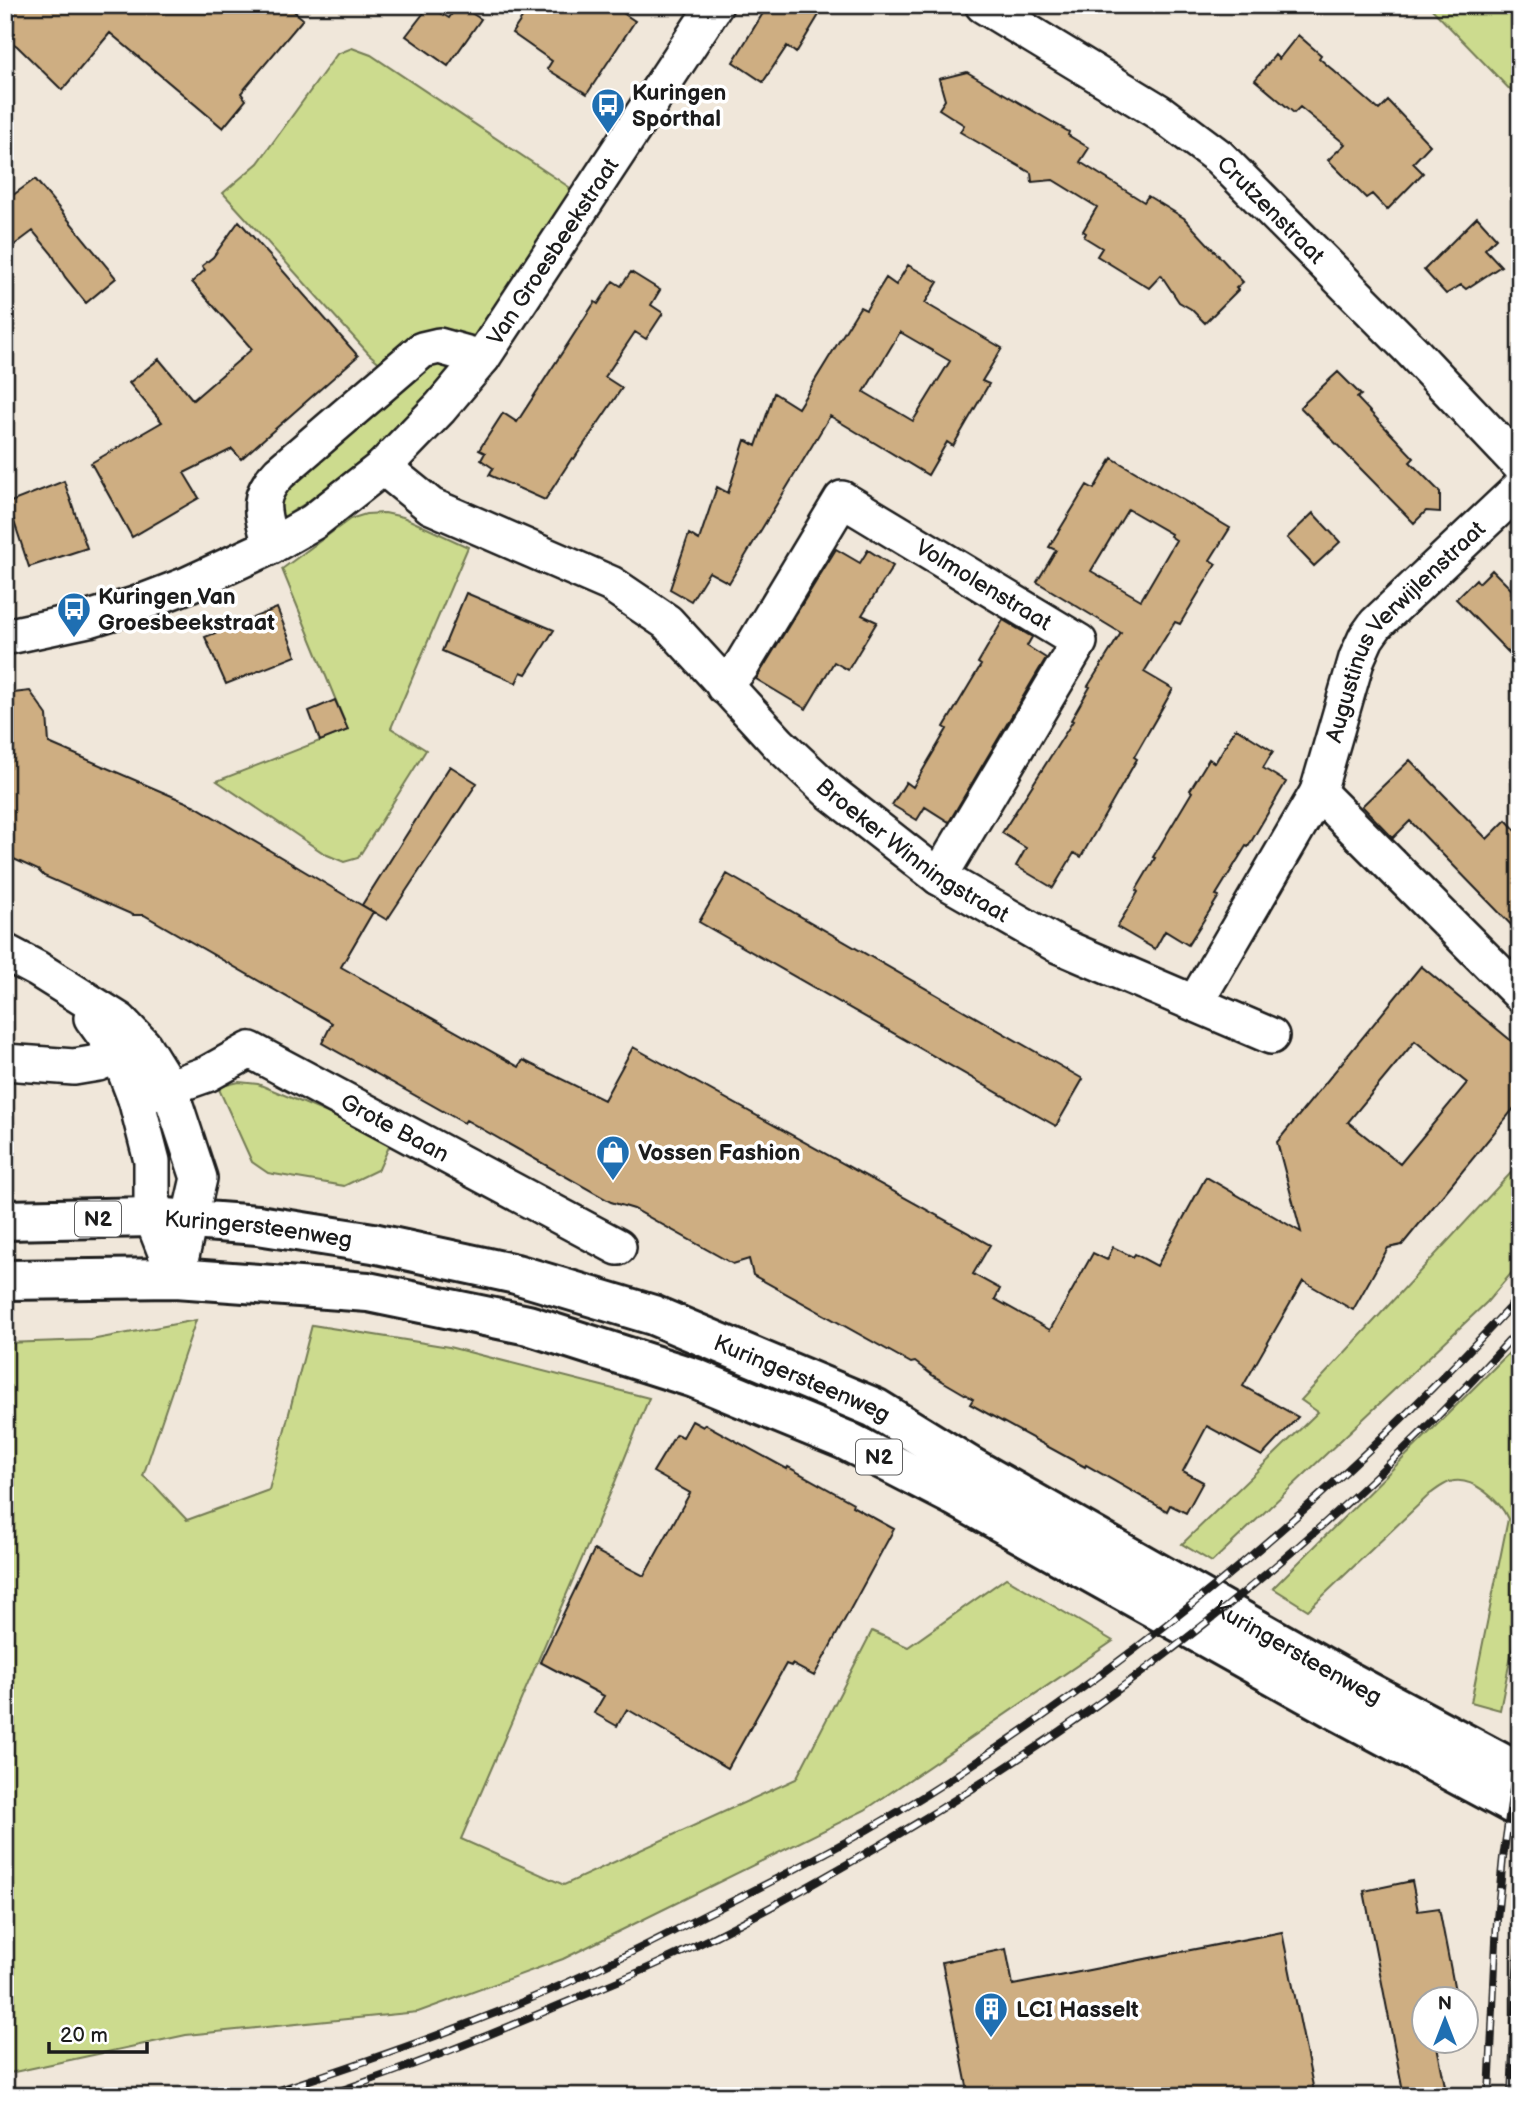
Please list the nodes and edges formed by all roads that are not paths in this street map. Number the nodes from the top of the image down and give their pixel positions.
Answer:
1 (715, 5) edge
2 (983, 5) edge
3 (482, 358) junction
4 (1520, 464) edge
5 (383, 467) junction
6 (1520, 488) edge
7 (271, 546) junction
8 (5, 637) edge
9 (724, 686) junction
10 (1318, 792) junction
11 (939, 877) junction
12 (5, 952) edge
13 (1520, 993) edge
14 (1195, 1003) junction
15 (1271, 1036) dead end
16 (131, 1050) junction
17 (5, 1062) edge
18 (169, 1087) junction
19 (136, 1099) junction
20 (152, 1217) junction
21 (5, 1220) edge
22 (190, 1220) junction
23 (618, 1247) dead end
24 (176, 1278) junction
25 (5, 1280) edge
26 (1520, 1773) edge
27 (1520, 1808) edge

1 - 3 street, Van Groesbeekstraat
2 - 4 street, Crutzenstraat
3 - 5 street, Van Groesbeekstraat
3 - 7 street, Van Groesbeekstraat
5 - 7 street, Van Groesbeekstraat
5 - 9 street, Broeker Winningstraat
6 - 10 street, Augustinus Verwijlenstraat
7 - 8 street, Van Groesbeekstraat
9 - 11 street, Broeker Winningstraat
9 - 11 street, Volmolenstraat
10 - 13 street
10 - 14 street, Augustinus Verwijlenstraat
11 - 14 street, Broeker Winningstraat
12 - 16 street
14 - 15 street, Broeker Winningstraat
16 - 17 street
16 - 18 street
16 - 19 street
18 - 19 street, Grote Baan
18 - 22 street
18 - 23 street, Grote Baan
19 - 20 street
20 - 21 main road, Kuringersteenweg / N2
20 - 22 main road, Kuringersteenweg / N2
20 - 24 street
22 - 24 street
22 - 26 main road, Kuringersteenweg / N2
24 - 25 main road, Kuringersteenweg / N2
24 - 27 main road, Kuringersteenweg / N2

